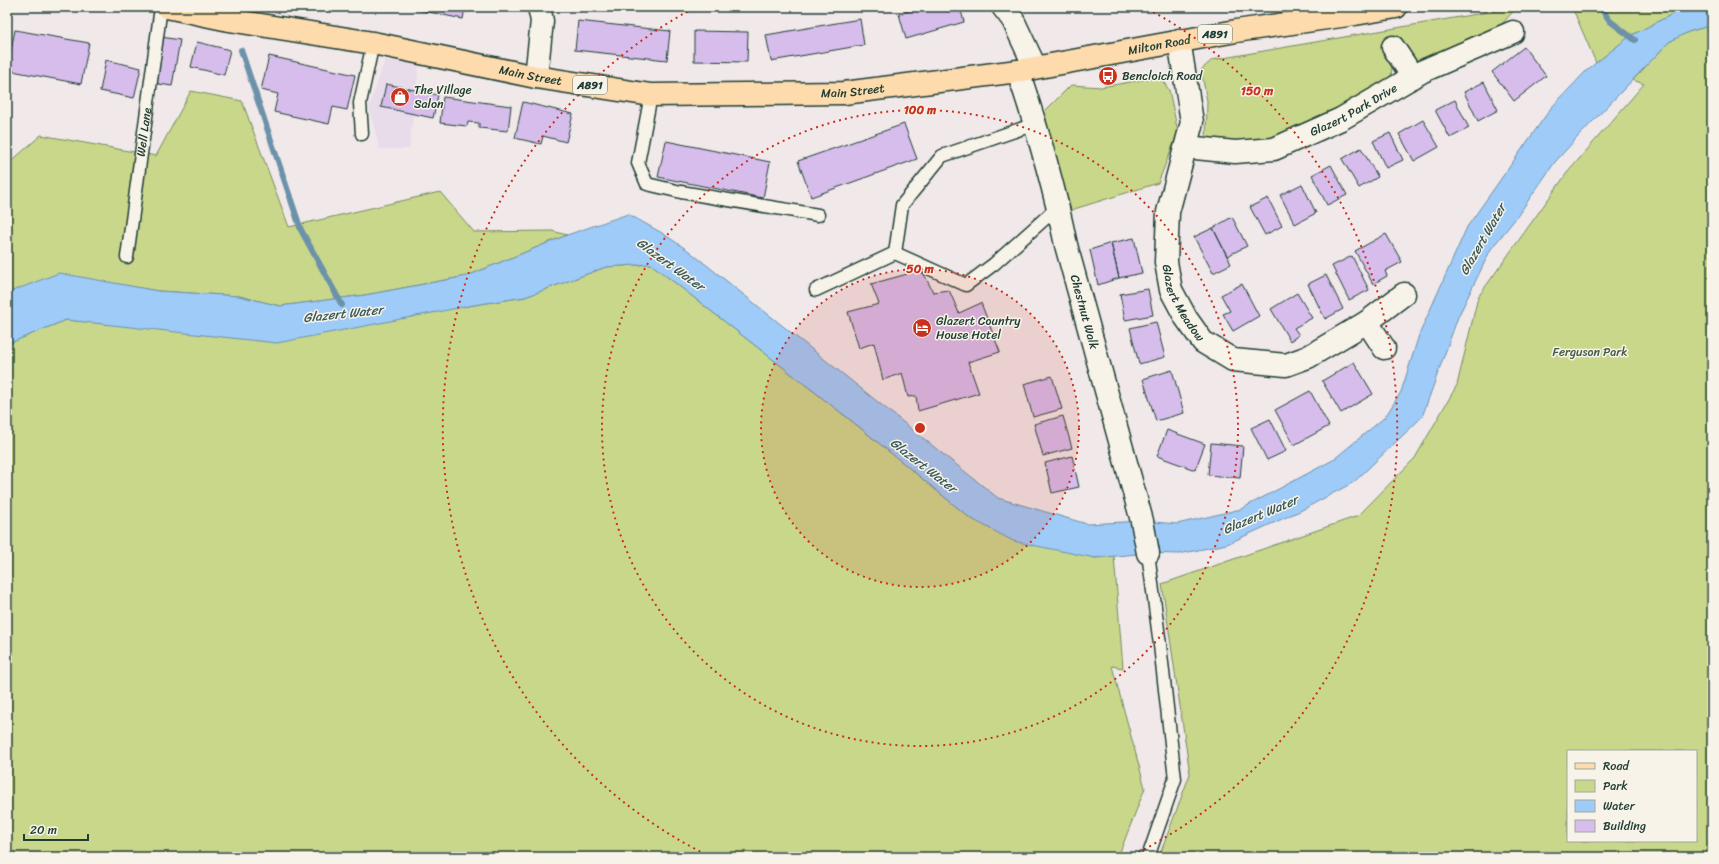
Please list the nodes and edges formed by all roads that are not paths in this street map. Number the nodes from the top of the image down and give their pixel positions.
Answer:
1 (161, 7) edge
2 (167, 7) edge
3 (539, 7) edge
4 (1003, 7) edge
5 (1396, 7) edge
6 (1355, 11) edge
7 (1513, 32) dead end
8 (1179, 40) junction
9 (373, 43) junction
10 (1393, 47) dead end
11 (1026, 69) junction
12 (536, 77) junction
13 (1413, 77) junction
14 (651, 94) junction
15 (1035, 124) junction
16 (362, 134) dead end
17 (1186, 147) junction
18 (1058, 207) junction
19 (818, 215) dead end
20 (894, 253) junction
21 (127, 257) dead end
22 (816, 290) dead end
23 (1404, 294) dead end
24 (1367, 322) junction
25 (1384, 348) dead end
26 (1148, 553) joint
27 (1148, 857) edge

1 - 21 lane, Well Lane
2 - 9 main road, Main Street / A891
3 - 12 street
4 - 11 street
5 - 6 main road, Milton Road / A891
6 - 8 main road, Milton Road / A891
7 - 13 street, Glazert Park Drive
8 - 11 main road, Milton Road / A891
8 - 17 street, Glazert Meadow
9 - 12 main road, Main Street / A891
9 - 16 lane
10 - 13 street
11 - 14 main road, Main Street / A891
11 - 15 street, Chestnut Walk
12 - 14 main road, Main Street / A891
13 - 17 street, Glazert Park Drive
14 - 19 lane
15 - 18 street, Chestnut Walk
15 - 20 lane
17 - 24 street, Glazert Meadow
18 - 20 lane
18 - 26 street, Chestnut Walk
20 - 22 lane
23 - 24 street, Glazert Meadow
24 - 25 street
26 - 27 lane

